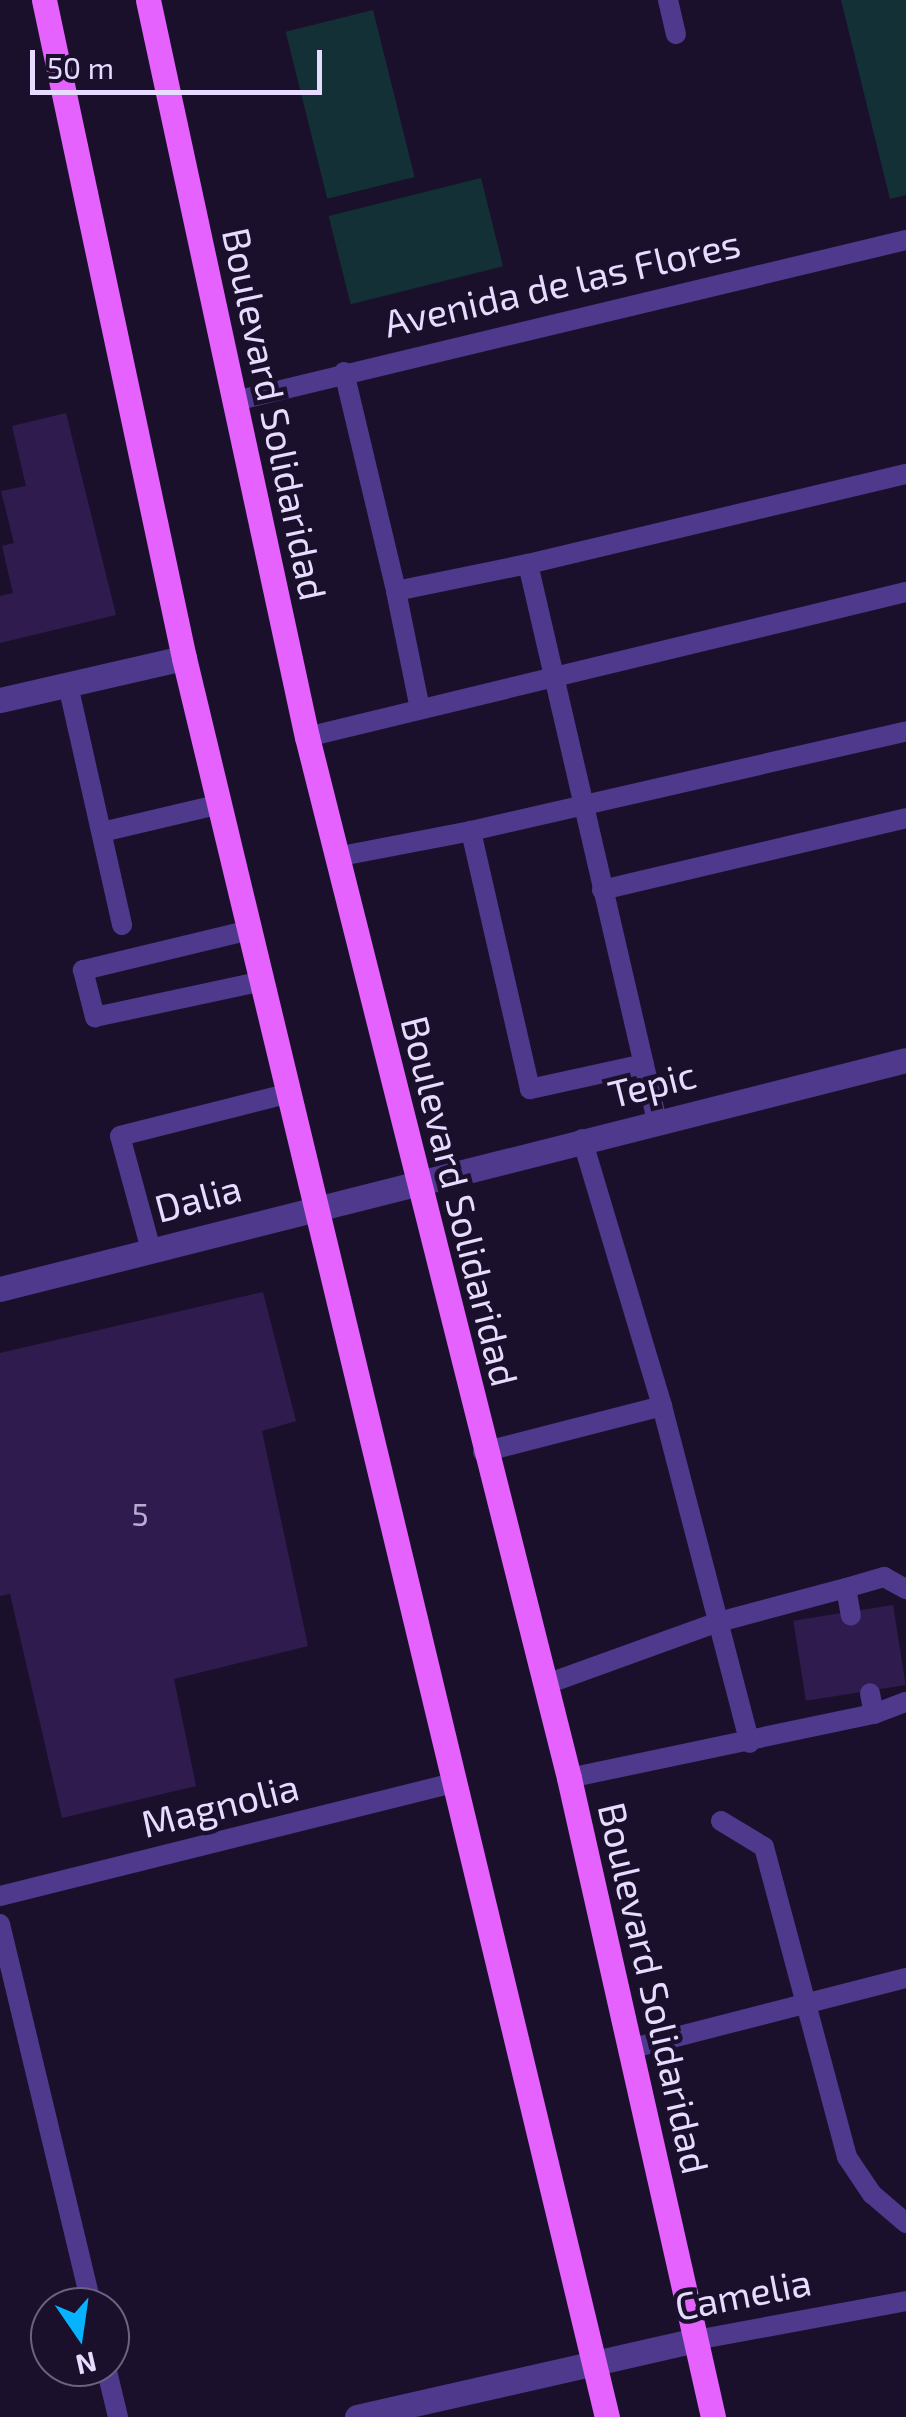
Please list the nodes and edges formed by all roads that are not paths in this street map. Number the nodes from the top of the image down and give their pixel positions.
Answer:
1 (46, 0) edge
2 (668, 0) edge
3 (152, 6) edge
4 (676, 34) dead end
5 (906, 240) edge
6 (344, 372) junction
7 (235, 400) junction
8 (906, 474) edge
9 (528, 564) junction
10 (396, 591) junction
11 (906, 592) edge
12 (184, 658) junction
13 (552, 676) junction
14 (68, 684) junction
15 (0, 700) edge
16 (420, 709) junction
17 (906, 731) edge
18 (307, 737) junction
19 (220, 804) junction
20 (584, 804) junction
21 (906, 818) edge
22 (471, 831) junction
23 (102, 832) junction
24 (336, 857) junction
25 (602, 890) junction
26 (122, 925) dead end
27 (250, 930) junction
28 (263, 982) junction
29 (906, 1060) edge
30 (644, 1064) junction
31 (290, 1093) junction
32 (656, 1121) junction
33 (582, 1139) junction
34 (416, 1181) junction
35 (318, 1206) junction
36 (151, 1250) junction
37 (0, 1289) edge
38 (662, 1406) junction
39 (483, 1452) junction
40 (846, 1588) junction
41 (906, 1588) edge
42 (851, 1616) dead end
43 (714, 1623) junction
44 (544, 1685) junction
45 (906, 1702) edge
46 (750, 1743) junction
47 (568, 1778) junction
48 (456, 1782) junction
49 (721, 1821) dead end
50 (0, 1896) edge
51 (0, 1924) edge
52 (906, 1978) edge
53 (810, 2001) junction
54 (629, 2049) junction
55 (906, 2223) edge
56 (87, 2287) edge
57 (906, 2301) edge
58 (696, 2340) junction
59 (594, 2361) junction
60 (111, 2387) edge
61 (118, 2417) edge
62 (356, 2417) edge
63 (607, 2417) edge
64 (713, 2417) edge

1 - 12 main road
2 - 4 lane
3 - 7 main road, Boulevard Solidaridad
5 - 6 lane, Avenida de las Flores
6 - 7 lane, Avenida de las Flores
6 - 10 lane
7 - 18 main road, Boulevard Solidaridad
8 - 9 lane
9 - 10 lane
9 - 13 lane
10 - 16 lane
11 - 13 lane
12 - 14 street
12 - 19 main road
13 - 16 lane
13 - 20 lane
14 - 15 street
14 - 23 lane
16 - 18 lane
17 - 20 lane
18 - 24 main road, Boulevard Solidaridad
19 - 23 lane
19 - 27 main road
20 - 22 lane
20 - 25 lane
21 - 25 lane
22 - 24 lane
22 - 30 lane
23 - 26 lane
24 - 34 main road, Boulevard Solidaridad
25 - 30 lane
27 - 28 main road
27 - 28 lane
28 - 31 main road
29 - 32 street, Tepic
30 - 32 lane
31 - 35 main road
31 - 36 lane
32 - 33 street, Tepic
33 - 34 street, Tepic
33 - 38 lane
34 - 35 street, Dalia
34 - 39 main road, Boulevard Solidaridad
35 - 36 street, Dalia
35 - 48 main road
36 - 37 street, Dalia
38 - 39 lane
38 - 43 lane
39 - 44 main road, Boulevard Solidaridad
40 - 41 lane
40 - 42 lane
40 - 43 lane
43 - 44 lane
43 - 46 lane
44 - 47 main road, Boulevard Solidaridad
45 - 46 lane
46 - 47 lane
47 - 54 main road, Boulevard Solidaridad
48 - 50 lane, Magnolia
48 - 59 main road
49 - 53 lane
51 - 56 lane
52 - 53 lane
53 - 54 lane
53 - 55 lane
54 - 58 main road, Boulevard Solidaridad
57 - 58 lane, Camelia
58 - 59 street, Camelia
58 - 64 main road, Boulevard Solidaridad
59 - 62 street, Camelia
59 - 63 main road
60 - 61 lane

